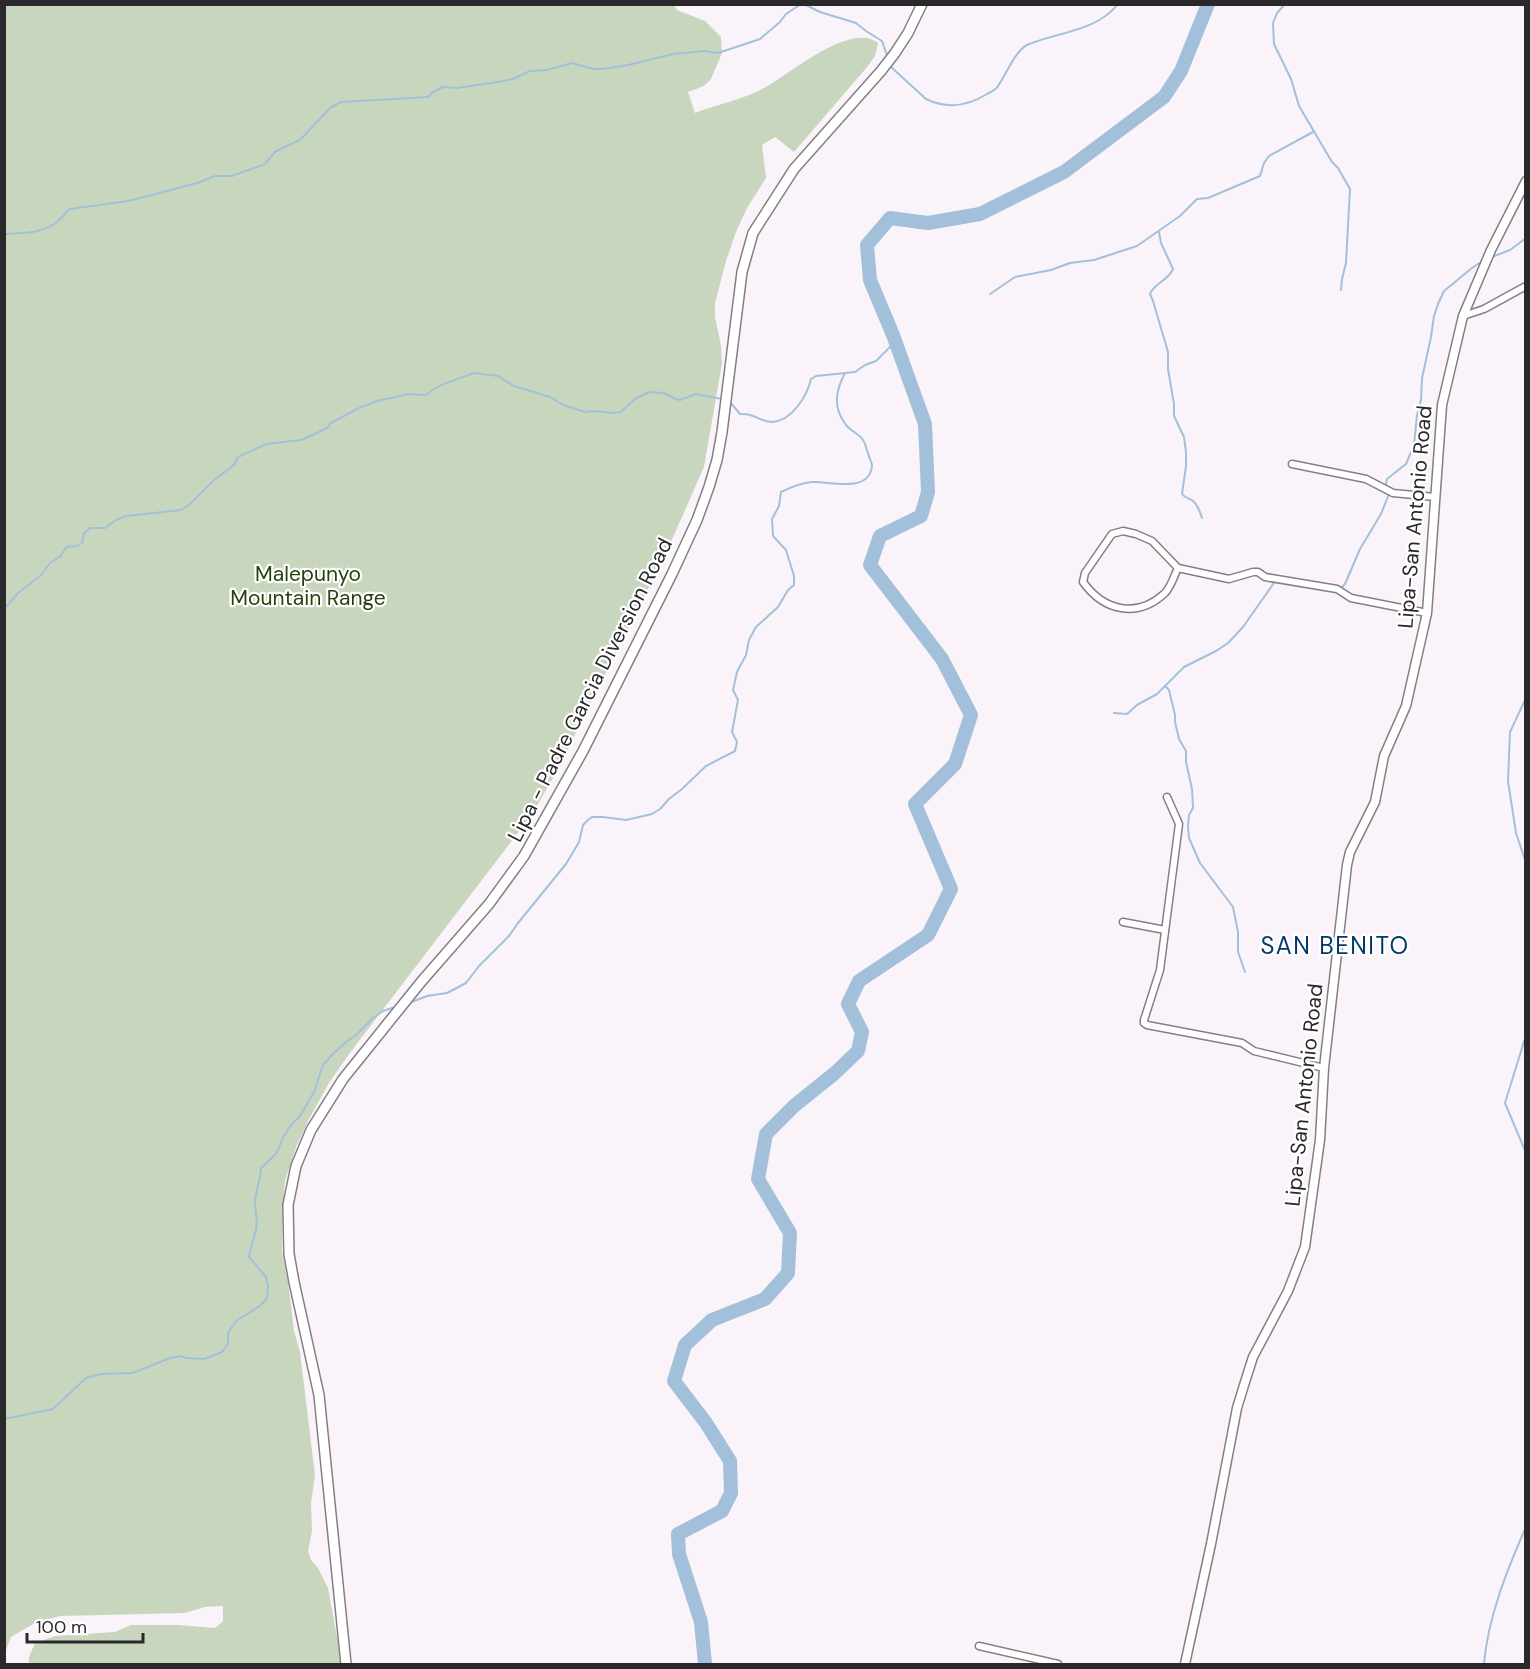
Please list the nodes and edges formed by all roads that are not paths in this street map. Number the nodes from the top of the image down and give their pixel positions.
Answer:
1 (922, 4) edge
2 (1526, 181) edge
3 (1526, 286) edge
4 (1462, 316) junction
5 (1293, 464) dead end
6 (1435, 497) junction
7 (1178, 568) junction
8 (1427, 613) junction
9 (1167, 797) dead end
10 (1123, 922) dead end
11 (1166, 930) junction
12 (1324, 1068) junction
13 (979, 1646) dead end
14 (346, 1665) edge
15 (1058, 1665) edge
16 (1185, 1665) edge

1 - 14 main road, Lipa - Padre Garcia Diversion Road
2 - 4 main road, Lipa-San Antonio Road
3 - 4 street
4 - 6 main road, Lipa-San Antonio Road
5 - 6 street
6 - 8 main road, Lipa-San Antonio Road
7 - 7 street
7 - 8 street
8 - 12 main road, Lipa-San Antonio Road
9 - 11 street
10 - 11 street
11 - 12 street
12 - 16 main road, Lipa-San Antonio Road
13 - 15 street

